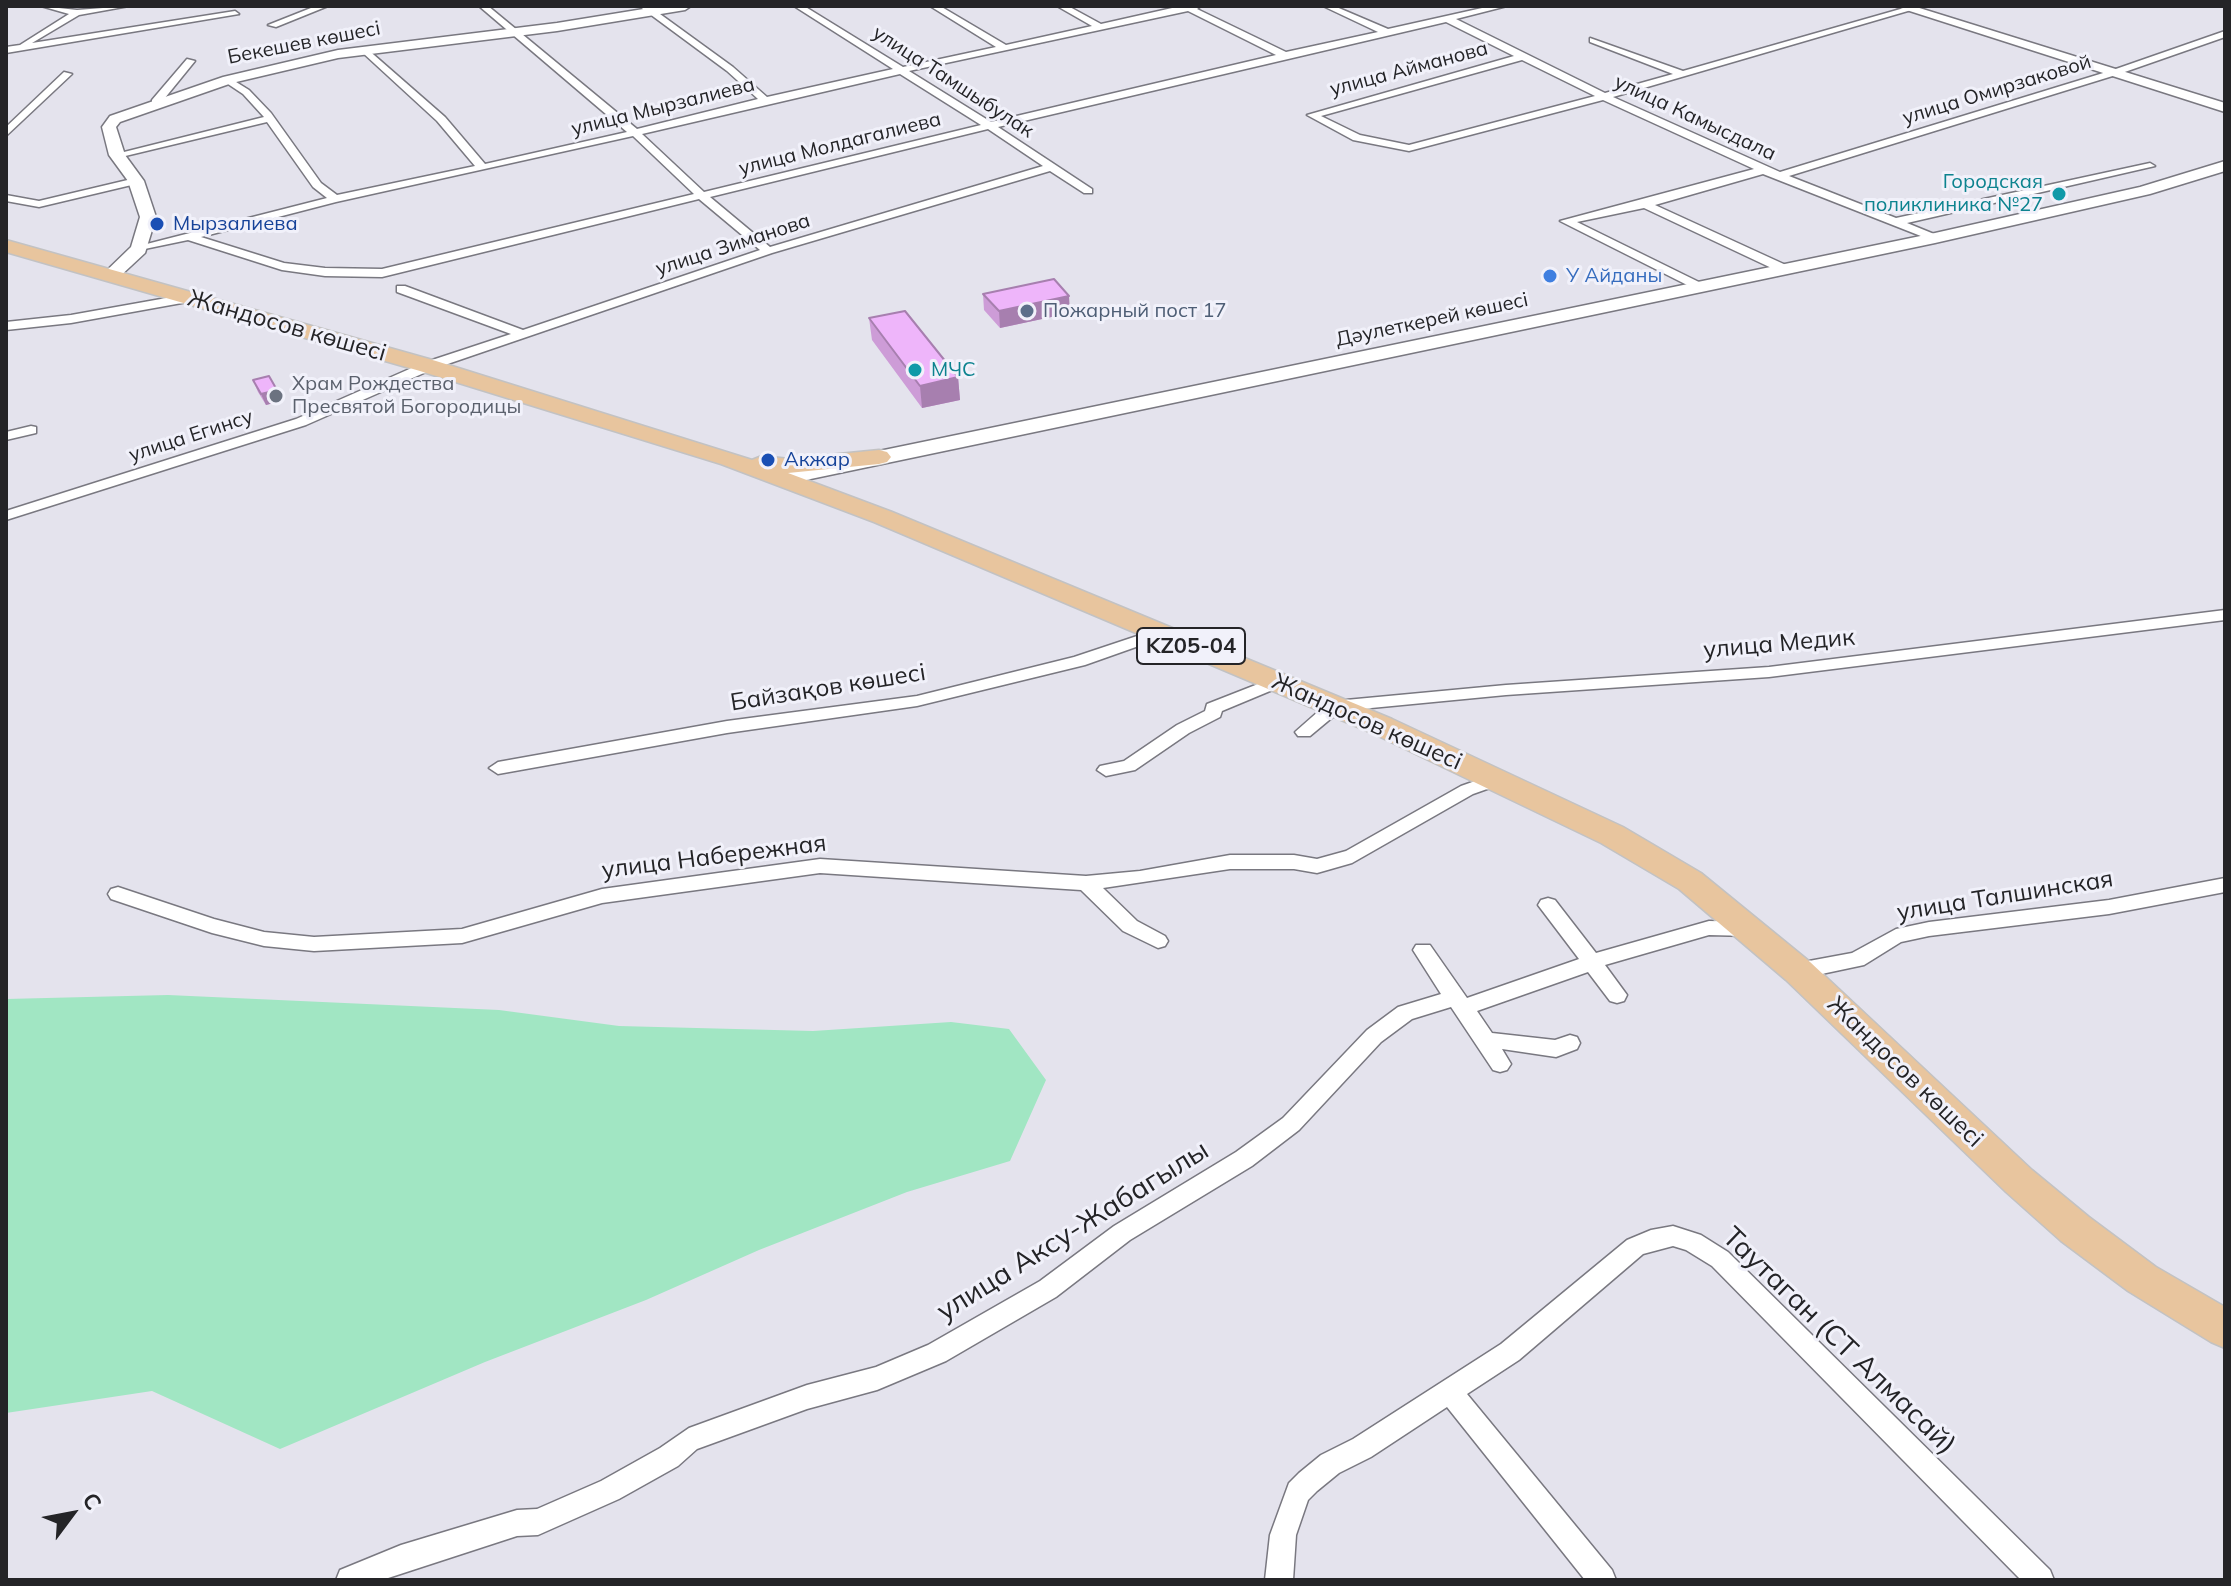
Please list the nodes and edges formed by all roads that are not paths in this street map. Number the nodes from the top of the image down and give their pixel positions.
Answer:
1 (45, 6) edge
2 (125, 6) edge
3 (324, 6) edge
4 (483, 6) edge
5 (685, 6) edge
6 (798, 6) edge
7 (934, 6) edge
8 (1061, 6) edge
9 (1327, 6) edge
10 (1452, 6) edge
11 (1503, 6) edge
12 (1190, 7) edge
13 (1910, 7) edge
14 (647, 9) edge
15 (77, 13) junction
16 (1469, 13) junction
17 (235, 14) dead end
18 (1446, 18) junction
19 (273, 25) dead end
20 (1100, 27) junction
21 (1386, 32) junction
22 (514, 33) junction
23 (2225, 34) edge
24 (1593, 40) dead end
25 (1006, 49) junction
26 (9, 51) edge
27 (366, 51) junction
28 (1284, 55) junction
29 (1521, 57) junction
30 (190, 61) dead end
31 (906, 72) junction
32 (2116, 72) junction
33 (67, 74) dead end
34 (1683, 74) junction
35 (228, 80) junction
36 (1606, 96) junction
37 (765, 100) junction
38 (156, 102) junction
39 (2225, 108) edge
40 (269, 119) junction
41 (990, 126) junction
42 (6, 133) edge
43 (635, 133) junction
44 (117, 155) junction
45 (2150, 166) dead end
46 (2225, 166) edge
47 (1051, 167) junction
48 (483, 168) junction
49 (1764, 170) junction
50 (1779, 176) junction
51 (136, 181) junction
52 (1088, 191) dead end
53 (702, 196) junction
54 (6, 198) edge
55 (335, 199) junction
56 (1645, 204) junction
57 (1895, 222) junction
58 (187, 236) junction
59 (1935, 238) junction
60 (6, 246) edge
61 (139, 249) junction
62 (768, 251) junction
63 (1784, 269) junction
64 (111, 275) junction
65 (1699, 287) junction
66 (401, 289) dead end
67 (189, 298) junction
68 (6, 326) edge
69 (523, 334) junction
70 (428, 366) junction
71 (31, 430) dead end
72 (6, 436) edge
73 (879, 457) junction
74 (729, 459) junction
75 (782, 479) junction
76 (6, 516) edge
77 (883, 517) junction
78 (2225, 615) edge
79 (1161, 633) junction
80 (1276, 682) junction
81 (1335, 706) junction
82 (1304, 732) dead end
83 (498, 768) dead end
84 (1106, 770) dead end
85 (1498, 779) junction
86 (1086, 883) junction
87 (2225, 885) edge
88 (118, 894) dead end
89 (1548, 905) dead end
90 (1751, 930) junction
91 (1158, 941) dead end
92 (1423, 950) dead end
93 (1592, 963) junction
94 (1798, 971) junction
95 (1617, 995) dead end
96 (1459, 1002) junction
97 (1485, 1042) junction
98 (1570, 1043) dead end
99 (1500, 1064) dead end
100 (2225, 1329) edge
101 (1450, 1392) junction
102 (350, 1580) edge
103 (1279, 1580) edge
104 (1602, 1580) edge
105 (2040, 1580) edge

1 - 15 street
2 - 15 street
3 - 19 street
4 - 22 street
5 - 14 main road, Бекешев көшесі
6 - 31 street, улица Тамшыбулак
7 - 25 street
8 - 20 street
9 - 21 street
10 - 16 street
11 - 16 street, улица Молдагалиева
12 - 20 street, улица Мырзалиева
12 - 28 street
13 - 32 main road
13 - 34 street
14 - 22 main road, Бекешев көшесі
14 - 37 street
15 - 26 street
16 - 18 street, улица Молдагалиева
17 - 26 street
18 - 21 street, улица Молдагалиева
18 - 29 street, улица Камысдала
20 - 25 street, улица Мырзалиева
21 - 28 street, улица Молдагалиева
22 - 27 main road, Бекешев көшесі
22 - 43 street
23 - 32 street, улица Омирзаковой
24 - 34 street
25 - 31 street, улица Мырзалиева
27 - 35 main road, Бекешев көшесі
27 - 48 street
28 - 41 street, улица Молдагалиева
29 - 36 street, улица Камысдала
29 - 36 street, улица Айманова
30 - 38 street
31 - 37 street, улица Мырзалиева
31 - 41 street, улица Тамшыбулак
32 - 39 main road
32 - 50 street, улица Омирзаковой
33 - 42 street
34 - 36 street
35 - 38 main road, Бекешев көшесі
35 - 40 street
36 - 49 street, улица Камысдала
37 - 43 street, улица Мырзалиева
38 - 44 main road, Бекешев көшесі
40 - 44 street
40 - 55 street
41 - 47 street, улица Тамшыбулак
41 - 53 street, улица Молдагалиева
43 - 48 street, улица Мырзалиева
43 - 53 street
44 - 51 main road
45 - 57 street
46 - 59 main road, Дәулеткерей көшесі
47 - 52 street, улица Тамшыбулак
47 - 62 street, улица Зиманова
48 - 55 street, улица Мырзалиева
49 - 50 street, улица Камысдала
49 - 56 street
50 - 57 street, улица Камысдала
51 - 54 street
51 - 61 main road
53 - 58 street, улица Молдагалиева
53 - 62 street
55 - 58 street, улица Мырзалиева
56 - 63 street
56 - 65 street
57 - 59 street, улица Камысдала
58 - 61 street, улица Мырзалиева
59 - 63 main road, Дәулеткерей көшесі
60 - 64 main road, Жандосов көшесі / KZ05-04
61 - 64 main road
62 - 69 street, улица Зиманова
63 - 65 main road, Дәулеткерей көшесі
64 - 67 main road, Жандосов көшесі / KZ05-04
65 - 73 main road, Дәулеткерей көшесі
66 - 69 street
67 - 68 street
67 - 70 main road, Жандосов көшесі / KZ05-04
69 - 70 street, улица Зиманова
70 - 74 main road, Жандосов көшесі / KZ05-04
70 - 76 street, улица Егинсу
71 - 72 street
73 - 74 main road
73 - 75 main road, Дәулеткерей көшесі
73 - 77 main road
74 - 75 main road, Жандосов көшесі / KZ05-04
75 - 77 main road, Жандосов көшесі / KZ05-04
77 - 79 main road, Жандосов көшесі / KZ05-04
78 - 81 street, улица Медик
79 - 80 main road, Жандосов көшесі / KZ05-04
79 - 83 street, Байзақов көшесі
80 - 81 main road, Жандосов көшесі / KZ05-04
80 - 84 street
81 - 82 street
81 - 85 main road, Жандосов көшесі / KZ05-04
85 - 86 street, улица Набережная
85 - 90 main road, Жандосов көшесі / KZ05-04
86 - 88 street, улица Набережная
86 - 91 street
87 - 94 street, улица Талшинская
89 - 93 street
90 - 93 street, улица Аксу-Жабагылы
90 - 94 main road, Жандосов көшесі / KZ05-04
92 - 96 street
93 - 95 street
93 - 96 street, улица Аксу-Жабагылы
94 - 100 main road, Жандосов көшесі / KZ05-04
96 - 97 street
96 - 102 street, улица Аксу-Жабагылы
97 - 98 street
97 - 99 street
101 - 103 street, Таутаган (СТ Алмасай)
101 - 104 street
101 - 105 street, Таутаган (СТ Алмасай)

